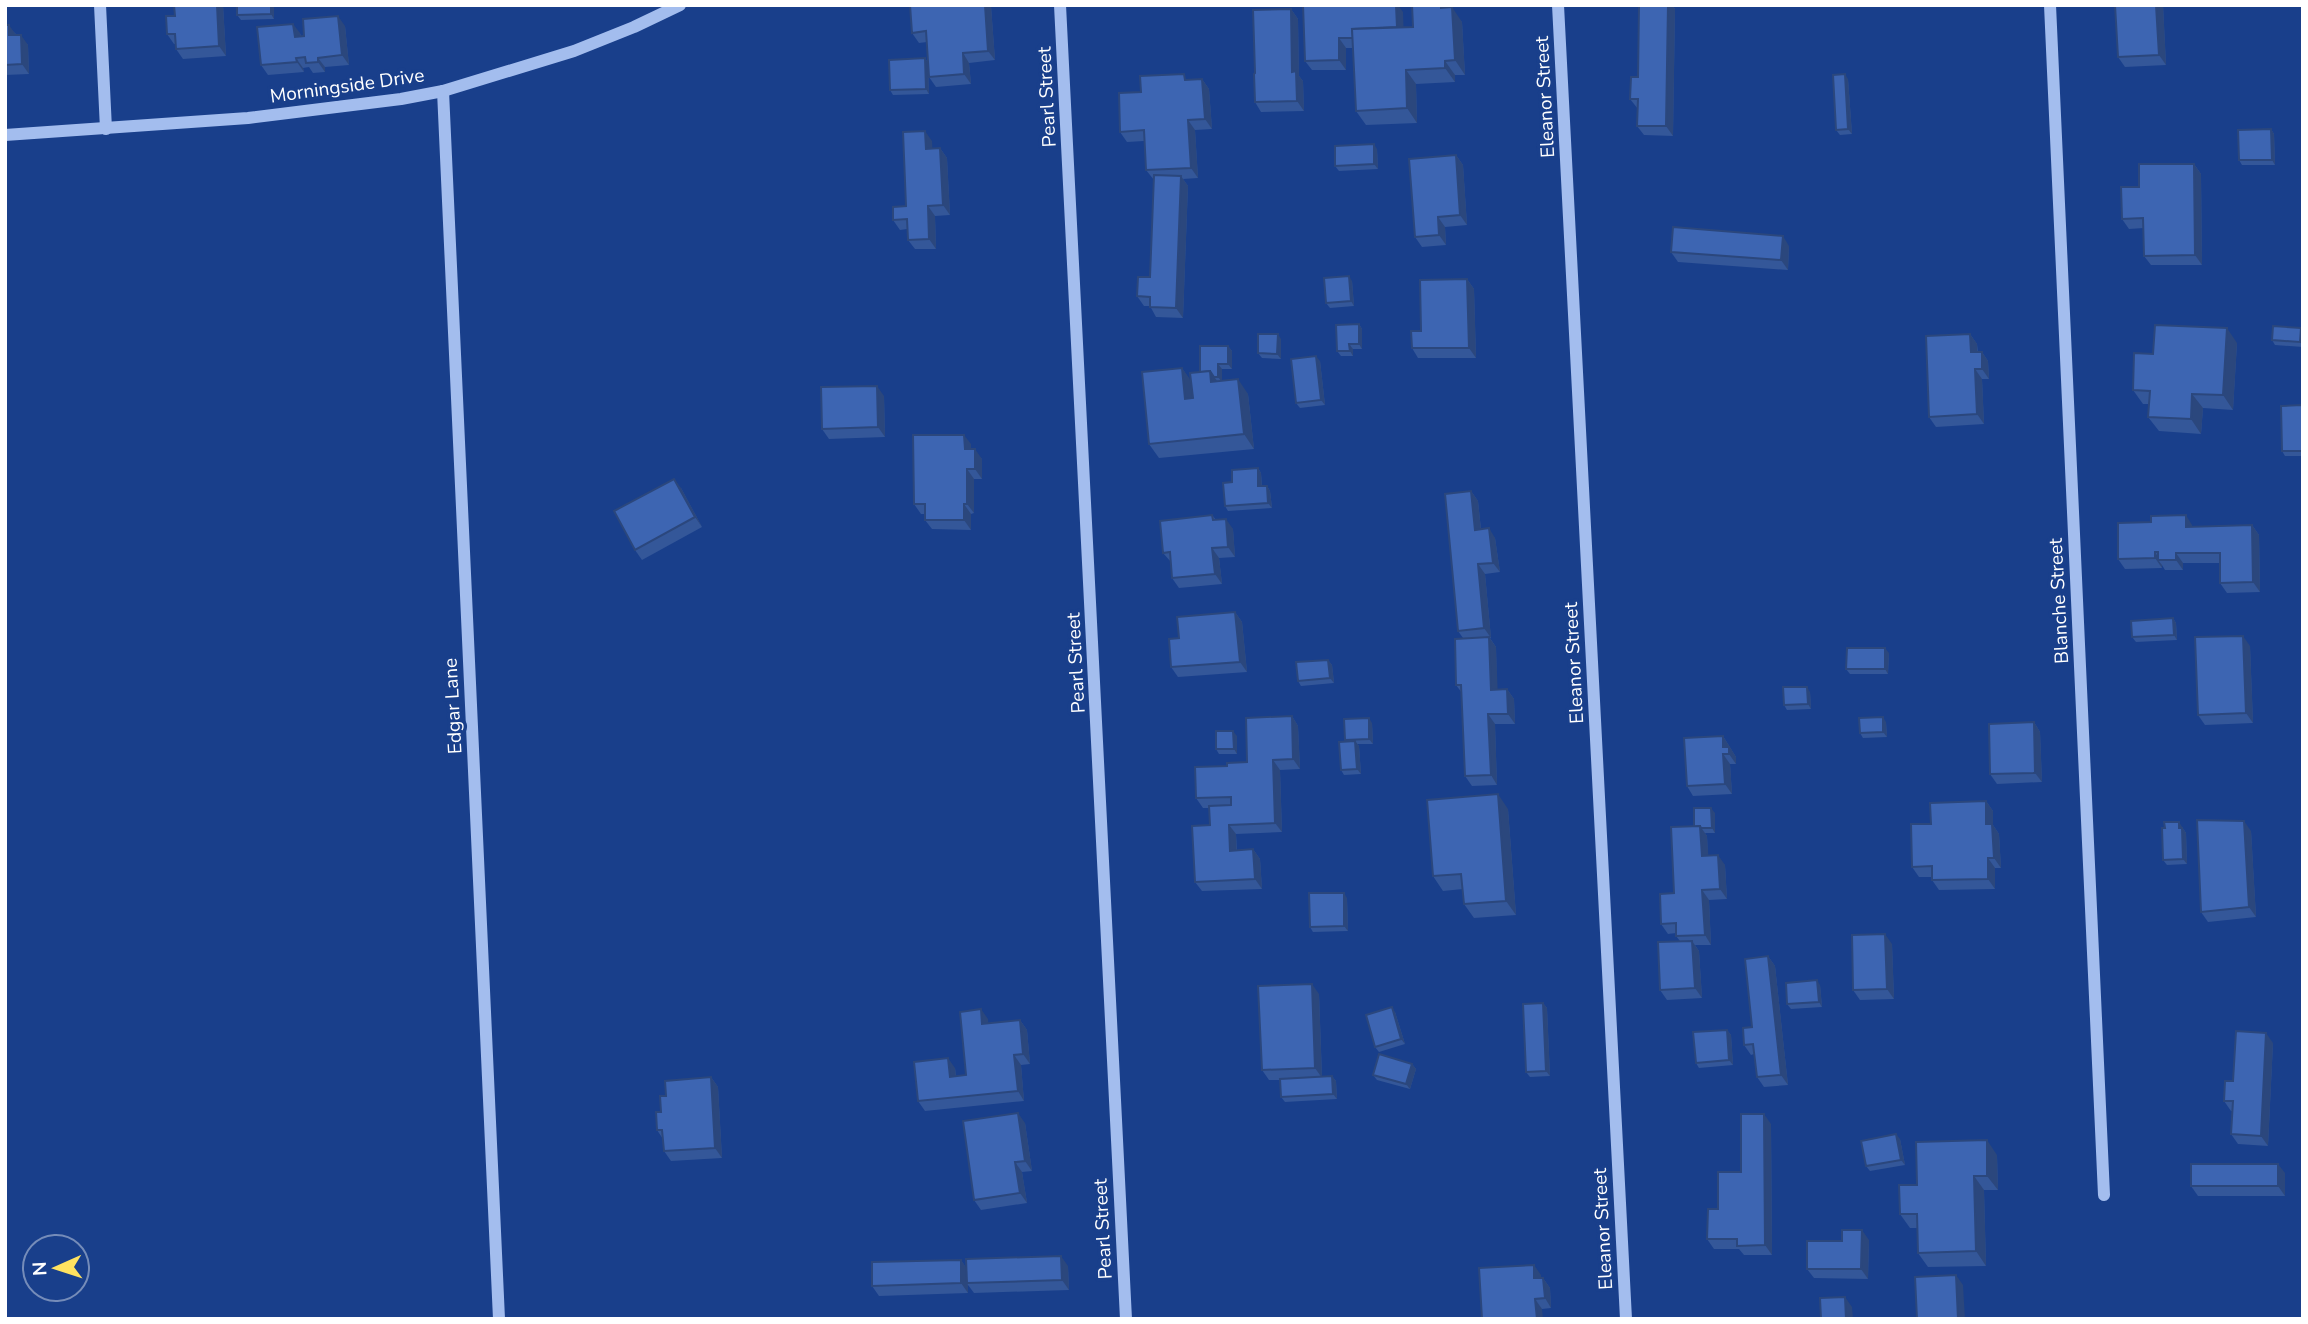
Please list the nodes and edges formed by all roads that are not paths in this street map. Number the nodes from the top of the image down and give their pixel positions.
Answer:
1 (100, 5) edge
2 (680, 5) edge
3 (1060, 5) edge
4 (1558, 5) edge
5 (2050, 5) edge
6 (443, 91) junction
7 (106, 128) junction
8 (5, 135) edge
9 (2105, 1195) dead end
10 (499, 1319) edge
11 (1126, 1319) edge
12 (1626, 1319) edge

1 - 7 street
2 - 6 street, Morningside Drive
3 - 11 street, Pearl Street
4 - 12 street, Eleanor Street
5 - 9 street, Blanche Street
6 - 7 street, Morningside Drive
6 - 10 street, Edgar Lane
7 - 8 street, Morningside Drive

